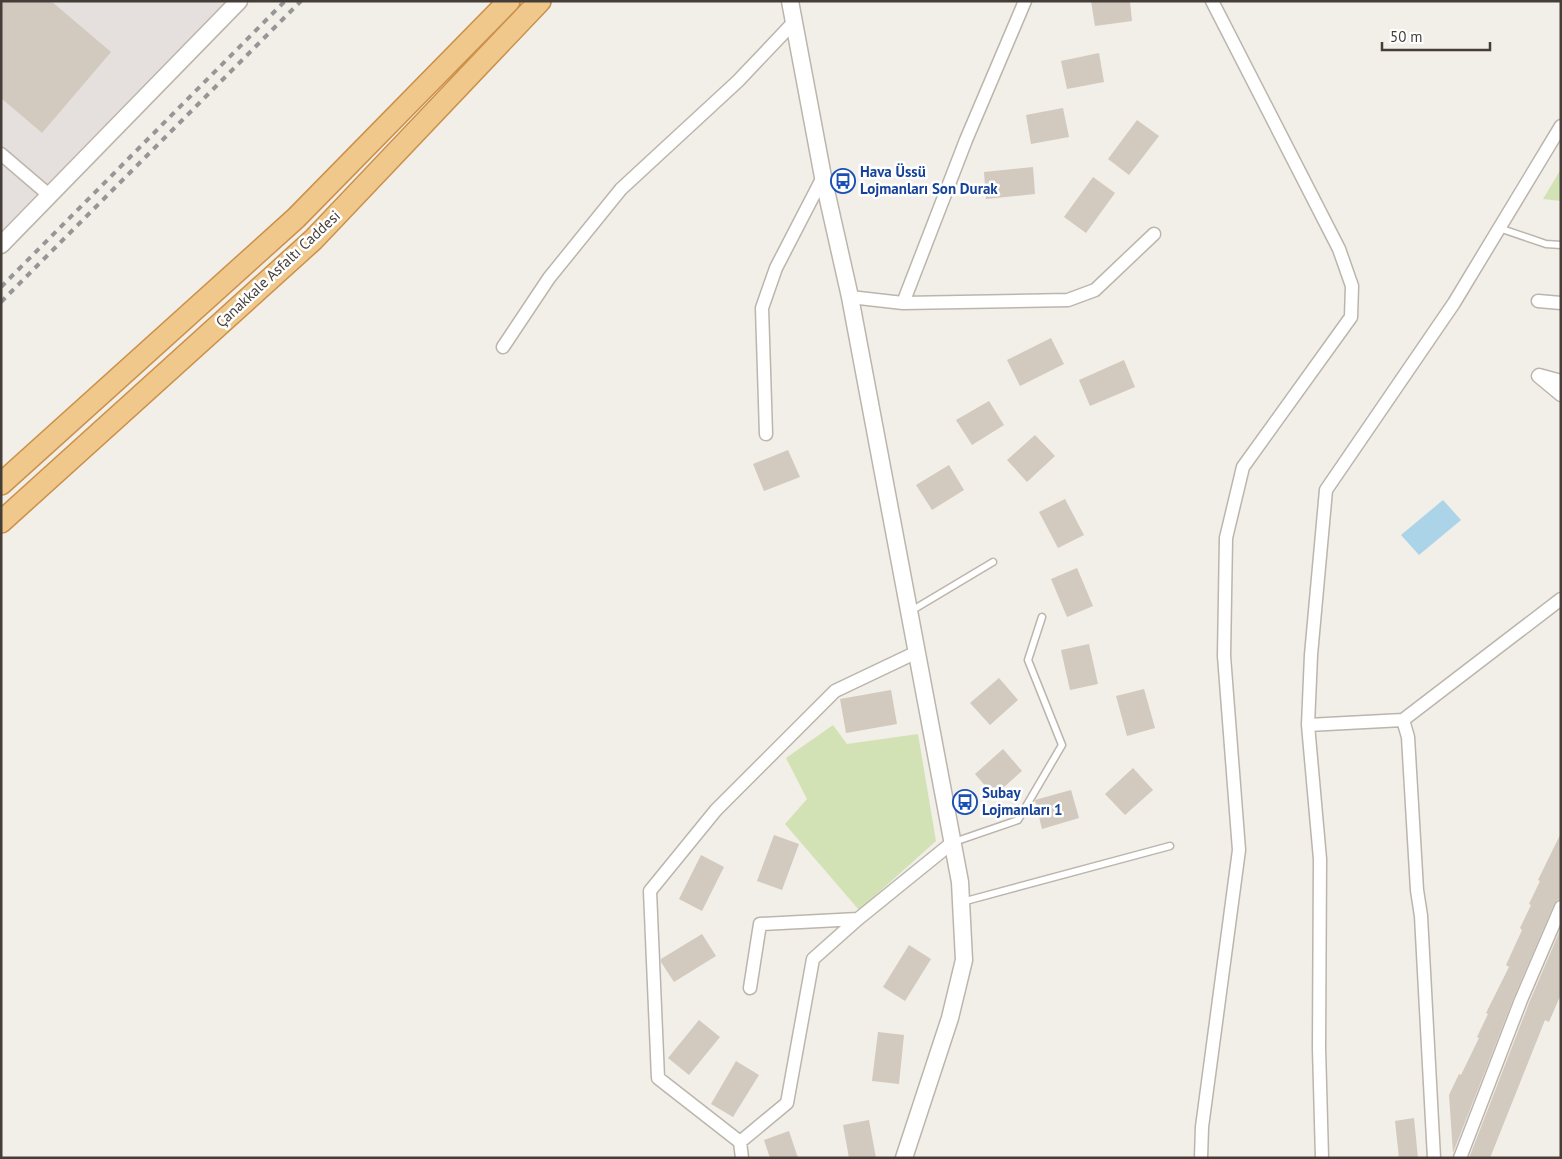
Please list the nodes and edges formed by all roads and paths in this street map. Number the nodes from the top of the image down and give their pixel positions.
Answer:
1 (239, 1) edge
2 (509, 1) edge
3 (540, 1) edge
4 (790, 1) edge
5 (1025, 1) edge
6 (1212, 1) edge
7 (794, 22) junction
8 (1561, 126) edge
9 (1, 154) edge
10 (824, 176) junction
11 (50, 195) junction
12 (1500, 228) junction
13 (1154, 234) dead end
14 (1, 245) edge
15 (1561, 245) edge
16 (850, 297) junction
17 (1538, 300) dead end
18 (903, 303) junction
19 (1561, 303) edge
20 (503, 347) dead end
21 (1561, 381) edge
22 (1561, 394) edge
23 (766, 434) dead end
24 (1, 484) edge
25 (1, 522) edge
26 (993, 562) dead end
27 (1561, 599) edge
28 (910, 612) junction
29 (1042, 618) dead end
30 (917, 652) junction
31 (1403, 720) junction
32 (1308, 725) junction
33 (953, 842) junction
34 (1170, 846) dead end
35 (961, 903) junction
36 (1561, 907) edge
37 (858, 919) junction
38 (750, 988) dead end
39 (740, 1142) junction
40 (742, 1158) edge
41 (904, 1158) edge
42 (1201, 1158) edge
43 (1322, 1158) edge
44 (1434, 1158) edge
45 (1460, 1158) edge

1 - 11 street
2 - 24 highway, Çanakkale Asfaltı Caddesi
3 - 25 highway, Çanakkale Asfaltı Caddesi
4 - 7 street
5 - 18 street
6 - 42 street
7 - 10 street
7 - 20 street
8 - 12 street
9 - 11 street
10 - 16 street
10 - 23 street
11 - 14 street
12 - 15 lane
12 - 32 street
13 - 18 street
16 - 18 street
16 - 28 street
17 - 19 street
21 - 22 street
26 - 28 lane
27 - 31 street
28 - 30 street
29 - 33 lane
30 - 33 street
30 - 39 street
31 - 32 street
31 - 44 street
32 - 43 street
33 - 35 street
33 - 37 street
34 - 35 lane
35 - 41 street
36 - 45 street
37 - 38 street
37 - 39 street
39 - 40 street

